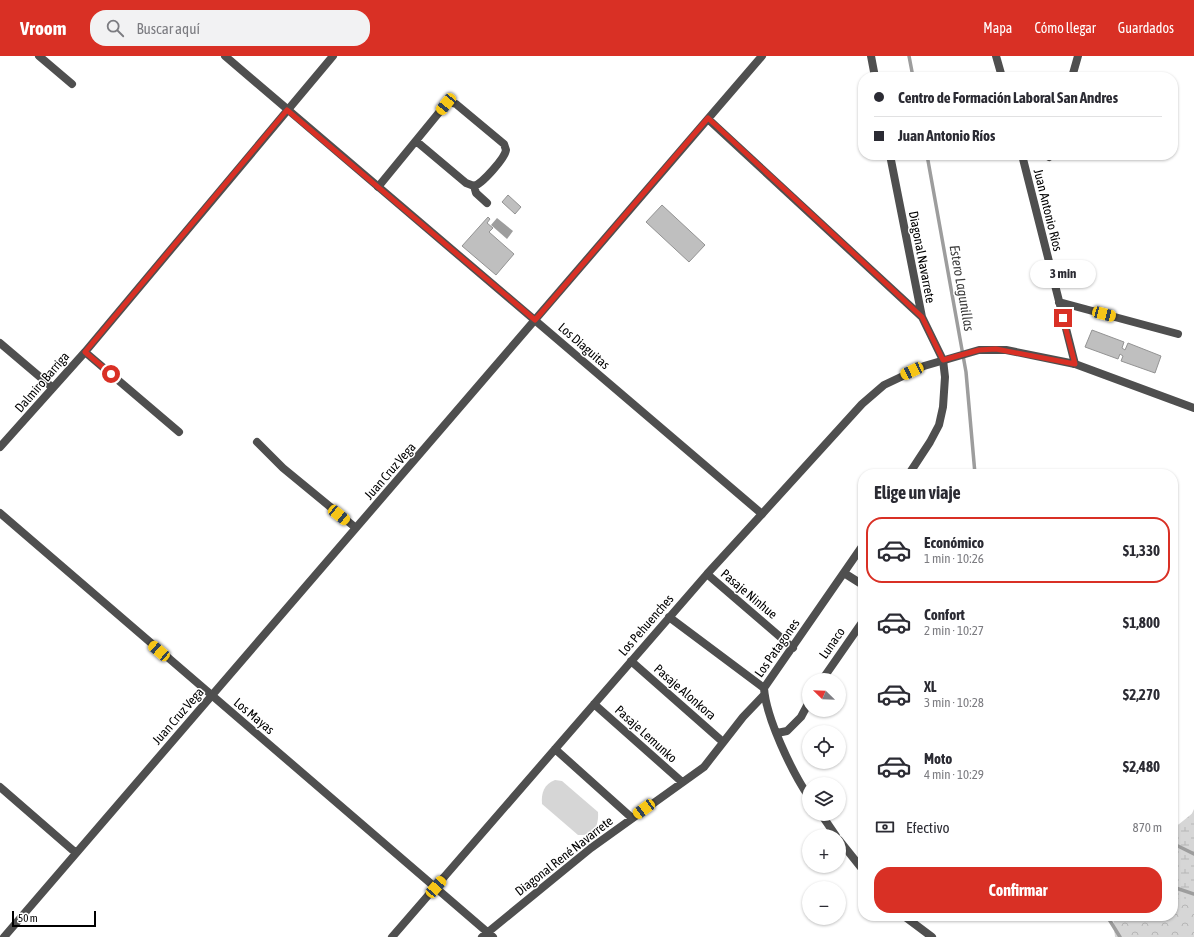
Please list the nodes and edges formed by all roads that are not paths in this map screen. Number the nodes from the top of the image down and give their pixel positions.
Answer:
1 (39, 56) edge
2 (225, 56) edge
3 (333, 56) edge
4 (762, 56) edge
5 (871, 56) edge
6 (996, 56) edge
7 (1078, 56) edge
8 (874, 72) edge
9 (1001, 72) edge
10 (1073, 72) edge
11 (72, 84) dead end
12 (287, 110) junction
13 (708, 118) junction
14 (416, 141) junction
15 (891, 160) edge
16 (1023, 160) edge
17 (474, 186) junction
18 (378, 187) junction
19 (487, 203) dead end
20 (1059, 302) junction
21 (922, 317) junction
22 (535, 320) junction
23 (1178, 334) dead end
24 (0, 343) edge
25 (85, 352) junction
26 (943, 360) junction
27 (1075, 364) junction
28 (53, 388) junction
29 (1194, 408) edge
30 (179, 432) dead end
31 (257, 442) dead end
32 (0, 447) edge
33 (912, 469) edge
34 (0, 513) edge
35 (762, 514) junction
36 (356, 528) junction
37 (858, 552) edge
38 (844, 573) junction
39 (707, 574) junction
40 (858, 582) edge
41 (669, 618) junction
42 (858, 628) edge
43 (793, 648) junction
44 (631, 661) junction
45 (827, 673) edge
46 (764, 691) junction
47 (212, 696) junction
48 (594, 704) junction
49 (802, 714) edge
50 (777, 733) junction
51 (722, 742) junction
52 (555, 749) junction
53 (682, 782) junction
54 (802, 784) edge
55 (0, 787) edge
56 (632, 818) junction
57 (846, 849) edge
58 (76, 853) junction
59 (858, 864) edge
60 (436, 887) junction
61 (911, 921) edge
62 (488, 935) edge
63 (4, 937) edge
64 (392, 937) edge
65 (932, 937) edge

1 - 11 street
2 - 12 street, Los Diaguitas
3 - 12 street, Dalmiro Barriga
4 - 13 street, Juan Cruz Vega
5 - 8 street
6 - 9 street
7 - 10 street
12 - 18 street, Los Diaguitas
12 - 25 street, Dalmiro Barriga
13 - 21 street
13 - 22 street, Juan Cruz Vega
14 - 17 street
14 - 17 street
14 - 18 street
15 - 21 street, Diagonal Navarrete
16 - 20 street, Juan Antonio Ríos
17 - 19 street
18 - 22 street, Los Diaguitas
20 - 23 street
20 - 27 street, Juan Antonio Ríos
21 - 26 street, Diagonal Navarrete
22 - 35 street, Los Diaguitas
22 - 36 street, Juan Cruz Vega
24 - 28 street
25 - 28 street, Dalmiro Barriga
25 - 30 street
26 - 27 street
26 - 33 street
26 - 35 street, Los Pehuenches
27 - 29 street
28 - 32 street, Dalmiro Barriga
31 - 36 street
34 - 47 street, Los Mayas
35 - 39 street, Los Pehuenches
36 - 47 street, Juan Cruz Vega
37 - 38 street, Los Patagones
38 - 40 street
38 - 43 street, Los Patagones
39 - 41 street, Los Pehuenches
39 - 43 street, Pasaje Ninhue
41 - 44 street, Los Pehuenches
41 - 46 street
42 - 45 street, Lunaco
43 - 46 street, Los Patagones
44 - 48 street, Los Pehuenches
44 - 51 street, Pasaje Alonkora
46 - 50 street, Los Patagones
46 - 51 street, Diagonal René Navarrete
47 - 58 street, Juan Cruz Vega
47 - 60 street, Los Mayas
48 - 52 street, Los Pehuenches
48 - 53 street, Pasaje Lemunko
49 - 50 street
50 - 54 street, Los Patagones
51 - 53 street, Diagonal René Navarrete
52 - 56 street
52 - 60 street, Los Pehuenches
53 - 56 street, Diagonal René Navarrete
55 - 58 street
56 - 62 street, Diagonal René Navarrete
57 - 59 street
58 - 63 street, Juan Cruz Vega
60 - 62 street, Los Mayas
60 - 64 street, Los Pehuenches
61 - 65 street

